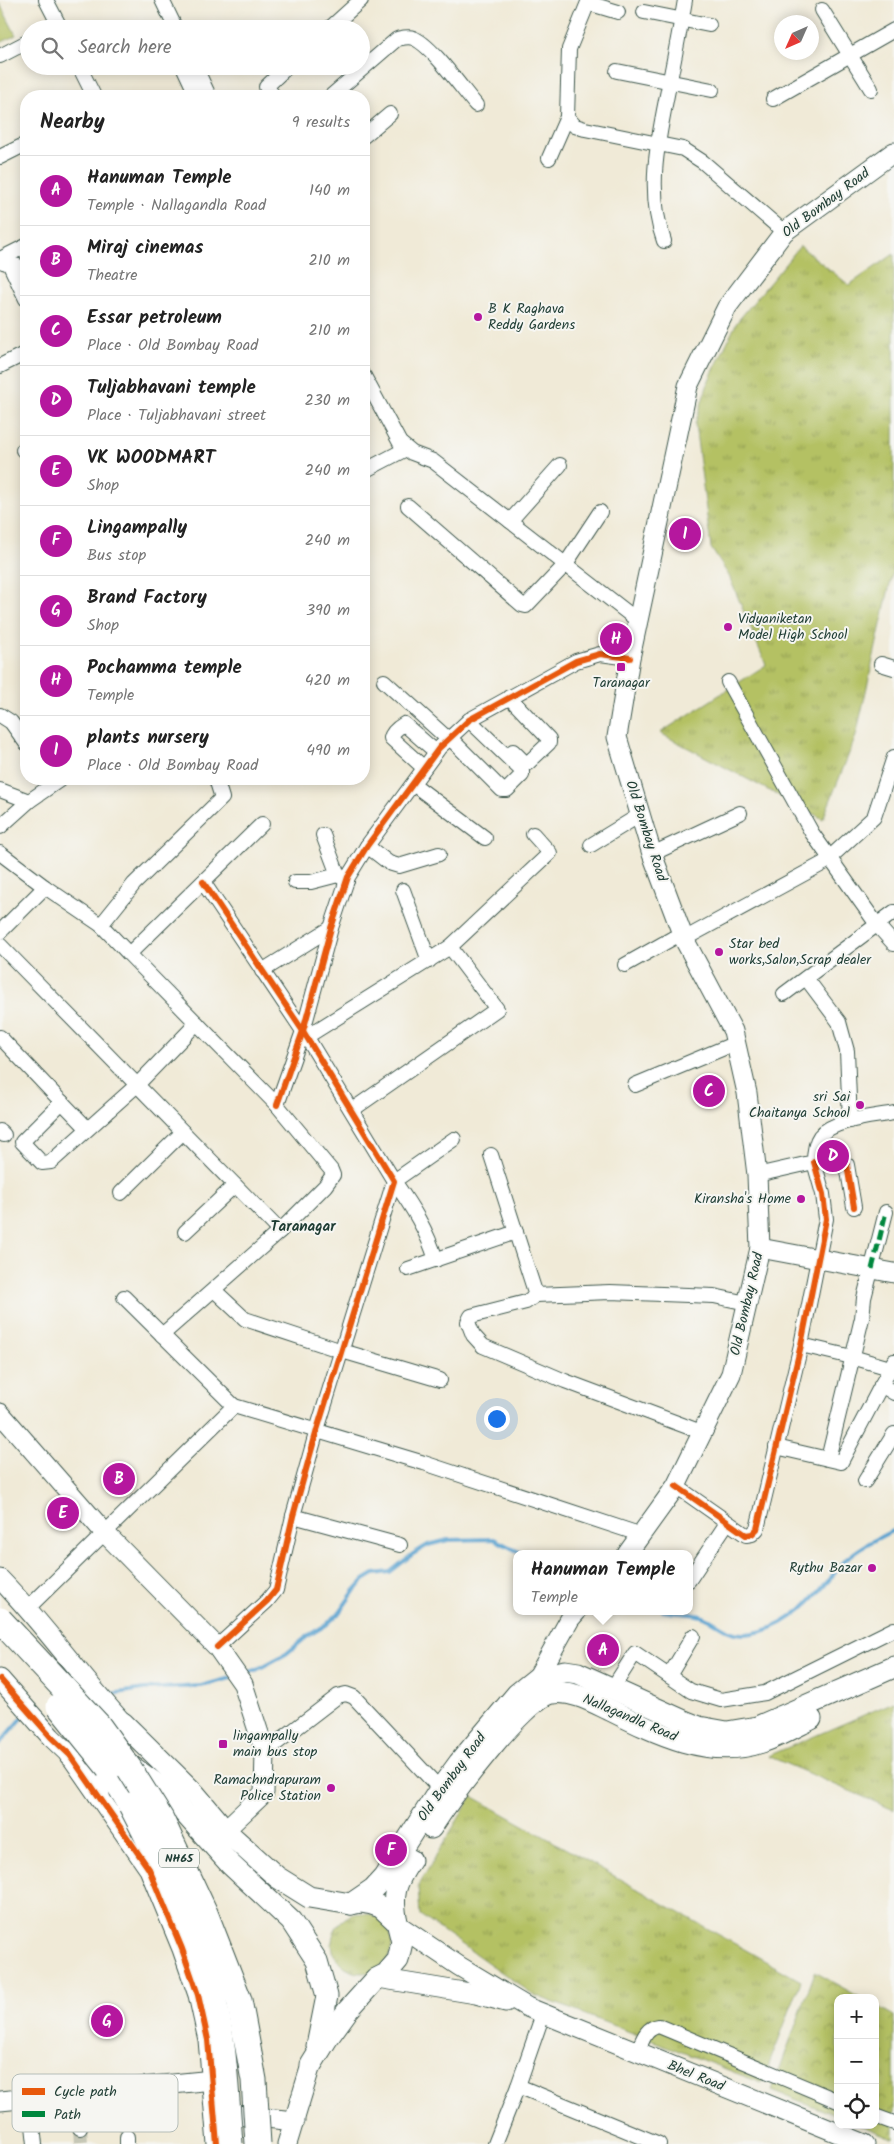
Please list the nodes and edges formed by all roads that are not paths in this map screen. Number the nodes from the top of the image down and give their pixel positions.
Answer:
1 (46, 0) edge
2 (153, 0) edge
3 (162, 0) edge
4 (361, 0) edge
5 (685, 0) edge
6 (589, 1) edge
7 (822, 10) dead end
8 (618, 12) dead end
9 (644, 12) dead end
10 (682, 19) junction
11 (55, 20) edge
12 (162, 20) edge
13 (172, 20) edge
14 (339, 20) edge
15 (709, 25) dead end
16 (894, 30) edge
17 (20, 46) edge
18 (851, 54) junction
19 (0, 56) edge
20 (370, 62) edge
21 (618, 71) dead end
22 (84, 75) edge
23 (188, 75) edge
24 (199, 75) edge
25 (279, 75) edge
26 (355, 75) edge
27 (670, 80) junction
28 (871, 89) dead end
29 (91, 90) edge
30 (194, 90) edge
31 (206, 90) edge
32 (269, 90) edge
33 (337, 90) edge
34 (712, 90) dead end
35 (774, 99) dead end
36 (476, 105) dead end
37 (390, 114) dead end
38 (567, 117) junction
39 (370, 131) edge
40 (658, 144) junction
41 (20, 147) edge
42 (894, 152) edge
43 (0, 157) edge
44 (549, 158) dead end
45 (784, 232) junction
46 (664, 240) dead end
47 (20, 250) edge
48 (3, 261) edge
49 (20, 266) edge
50 (20, 289) edge
51 (20, 356) edge
52 (0, 366) edge
53 (370, 387) edge
54 (406, 449) junction
55 (560, 464) dead end
56 (370, 468) edge
57 (408, 506) dead end
58 (600, 512) dead end
59 (510, 521) junction
60 (565, 564) junction
61 (637, 620) junction
62 (630, 658) junction
63 (384, 681) dead end
64 (728, 682) dead end
65 (509, 697) junction
66 (0, 715) edge
67 (473, 718) junction
68 (20, 735) edge
69 (448, 738) junction
70 (436, 752) junction
71 (894, 757) edge
72 (424, 768) junction
73 (413, 784) junction
74 (50, 785) edge
75 (218, 785) edge
76 (0, 790) edge
77 (29, 801) junction
78 (740, 813) dead end
79 (640, 815) junction
80 (262, 824) dead end
81 (0, 826) edge
82 (533, 834) dead end
83 (322, 836) dead end
84 (485, 838) dead end
85 (591, 845) dead end
86 (367, 846) junction
87 (0, 853) edge
88 (439, 854) dead end
89 (652, 854) junction
90 (830, 857) junction
91 (342, 878) junction
92 (203, 882) junction
93 (295, 882) dead end
94 (45, 887) junction
95 (403, 890) dead end
96 (894, 912) edge
97 (101, 925) junction
98 (878, 926) junction
99 (331, 928) junction
100 (0, 932) edge
101 (683, 936) junction
102 (894, 944) edge
103 (0, 945) edge
104 (450, 948) junction
105 (129, 954) junction
106 (429, 961) junction
107 (625, 965) dead end
108 (262, 970) junction
109 (806, 978) junction
110 (784, 994) dead end
111 (197, 1023) junction
112 (304, 1034) junction
113 (0, 1037) edge
114 (736, 1043) junction
115 (137, 1085) junction
116 (635, 1085) dead end
117 (59, 1099) junction
118 (277, 1105) junction
119 (352, 1110) junction
120 (894, 1113) edge
121 (850, 1121) junction
122 (87, 1128) junction
123 (183, 1132) junction
124 (454, 1138) dead end
125 (491, 1154) dead end
126 (814, 1162) junction
127 (757, 1176) junction
128 (394, 1181) junction
129 (235, 1185) junction
130 (121, 1193) dead end
131 (854, 1207) dead end
132 (886, 1212) dead end
133 (280, 1231) junction
134 (185, 1232) dead end
135 (516, 1232) junction
136 (760, 1248) junction
137 (818, 1258) junction
138 (436, 1260) junction
139 (408, 1269) dead end
140 (872, 1269) junction
141 (894, 1273) edge
142 (214, 1290) junction
143 (536, 1295) junction
144 (124, 1297) dead end
145 (747, 1302) junction
146 (162, 1335) junction
147 (801, 1345) junction
148 (342, 1351) junction
149 (852, 1357) junction
150 (892, 1365) edge
151 (440, 1380) dead end
152 (881, 1385) junction
153 (894, 1393) edge
154 (234, 1406) junction
155 (0, 1413) edge
156 (317, 1430) junction
157 (704, 1433) junction
158 (894, 1434) edge
159 (776, 1447) junction
160 (828, 1459) junction
161 (865, 1481) dead end
162 (676, 1486) junction
163 (292, 1516) junction
164 (727, 1523) junction
165 (104, 1532) junction
166 (642, 1535) junction
167 (400, 1544) dead end
168 (630, 1550) edge
169 (693, 1574) edge
170 (0, 1579) edge
171 (28, 1608) junction
172 (574, 1615) edge
173 (584, 1615) edge
174 (0, 1620) edge
175 (894, 1629) edge
176 (693, 1636) dead end
177 (0, 1644) edge
178 (219, 1651) junction
179 (894, 1666) edge
180 (546, 1676) junction
181 (669, 1676) junction
182 (894, 1680) edge
183 (5, 1684) edge
184 (612, 1689) junction
185 (525, 1699) junction
186 (123, 1723) junction
187 (759, 1734) junction
188 (265, 1752) junction
189 (70, 1755) junction
190 (165, 1764) junction
191 (440, 1789) junction
192 (99, 1796) junction
193 (173, 1800) junction
194 (217, 1834) junction
195 (350, 1904) junction
196 (397, 1923) junction
197 (378, 1978) junction
198 (535, 2011) junction
199 (638, 2052) junction
200 (311, 2065) junction
201 (213, 2080) junction
202 (178, 2083) edge
203 (518, 2086) junction
204 (834, 2099) edge
205 (215, 2113) junction
206 (879, 2117) edge
207 (295, 2120) junction
208 (894, 2123) edge
209 (652, 2143) edge
210 (217, 2144) edge
211 (230, 2144) edge
212 (258, 2144) edge
213 (288, 2144) edge
214 (495, 2144) edge
215 (865, 2144) edge

1 - 11 street
2 - 12 street
3 - 13 street
4 - 14 street
5 - 10 street
6 - 8 street
6 - 38 street
7 - 18 street
9 - 10 street
10 - 15 street
10 - 27 street
16 - 18 street
17 - 19 street
18 - 28 street
18 - 35 street
20 - 36 street
21 - 27 street
22 - 29 street
23 - 30 street
24 - 31 street
25 - 32 street
26 - 33 street
27 - 34 street
27 - 40 street
37 - 39 street
38 - 40 street
38 - 44 street
40 - 45 street
40 - 46 street
41 - 43 street
42 - 45 street, Old Bombay Road
45 - 61 street, Old Bombay Road
47 - 48 street
48 - 49 street
48 - 50 street
51 - 52 street
53 - 54 street
54 - 56 street
54 - 59 street
55 - 59 street
57 - 60 street
58 - 60 street
59 - 60 street
60 - 61 street
61 - 62 street, Old Bombay Road
62 - 65 street
62 - 79 street, Old Bombay Road
63 - 69 street
64 - 90 street
65 - 67 street
65 - 67 street
66 - 68 street
67 - 69 street
67 - 69 street
69 - 70 street
70 - 72 street
70 - 72 street
71 - 90 street
72 - 73 street
73 - 84 street
73 - 86 street
74 - 77 street
75 - 97 street
76 - 77 street
77 - 81 street
78 - 89 street
79 - 85 street
79 - 89 street, Old Bombay Road
80 - 92 street
82 - 104 street
83 - 91 street
86 - 88 street
86 - 91 street
87 - 94 street
89 - 101 street, Old Bombay Road
90 - 98 street
90 - 101 street
91 - 93 street
91 - 99 street
92 - 105 street
92 - 108 street
94 - 97 street
94 - 100 street
95 - 106 street
96 - 98 street
97 - 105 street
98 - 102 street
98 - 109 street
99 - 108 street
99 - 112 street
101 - 107 street
101 - 114 street, Old Bombay Road
103 - 115 street
104 - 106 street
104 - 119 street
105 - 111 street
106 - 112 street
108 - 112 street
109 - 110 street
109 - 121 street
111 - 115 street
111 - 118 street
112 - 118 street
112 - 119 street
113 - 117 street
114 - 116 street
114 - 127 street, Old Bombay Road
115 - 122 street
115 - 123 street
117 - 122 street
117 - 122 street
118 - 133 street
119 - 128 street
120 - 121 street
121 - 126 street
123 - 129 street
123 - 130 street
124 - 128 street
125 - 135 street
126 - 127 street
126 - 131 street
126 - 137 street
127 - 136 street, Old Bombay Road
128 - 138 street
128 - 148 street
129 - 133 street
129 - 134 street
132 - 140 street
133 - 142 street
135 - 138 street
135 - 143 street
136 - 137 street
136 - 145 street, Old Bombay Road
137 - 140 street
137 - 147 street
138 - 139 street
140 - 141 street
140 - 149 street
142 - 146 street
142 - 148 street
143 - 145 street
143 - 157 street
144 - 146 street
145 - 157 street, Old Bombay Road
146 - 154 street
147 - 149 street
147 - 159 street
148 - 151 street
148 - 156 street
149 - 150 street
149 - 160 street
150 - 152 street
152 - 153 street
152 - 160 street
154 - 156 street
154 - 165 street
155 - 165 street
156 - 163 street
156 - 166 street
157 - 162 street, Old Bombay Road
158 - 161 street
159 - 160 street
159 - 164 street
162 - 164 street
162 - 166 street, Old Bombay Road
163 - 167 street
163 - 178 street
164 - 169 street
165 - 171 street
165 - 178 street
166 - 168 street, Old Bombay Road
170 - 171 street
171 - 186 street
172 - 180 street
173 - 180 street
174 - 212 highway, NH65, bridge
175 - 181 street
176 - 181 street
177 - 211 highway, NH65, bridge
178 - 188 street
179 - 187 main road, Nallagandla Road
180 - 184 main road, Nallagandla Road
180 - 185 main road
181 - 184 street
182 - 187 main road, Nallagandla Road
183 - 189 street
184 - 187 main road, Nallagandla Road
185 - 187 main road, Nallagandla Road
185 - 191 main road, Old Bombay Road
185 - 196 main road, Old Bombay Road
186 - 189 main road
186 - 190 main road
188 - 191 street
188 - 194 street
189 - 192 street
190 - 193 main road
190 - 194 main road
191 - 195 main road, Old Bombay Road
192 - 193 main road
192 - 201 street
193 - 194 main road
194 - 195 main road
194 - 200 main road
195 - 196 main road
196 - 197 main road, Old Bombay Road
196 - 198 street
197 - 198 street
197 - 200 main road, Old Bombay Road
198 - 199 street, Bhel Road
198 - 203 street
199 - 204 street
199 - 215 street, Bhel Road
200 - 207 street
201 - 202 street
201 - 205 street
203 - 209 street
203 - 214 street
205 - 207 street
205 - 210 street
206 - 208 street
207 - 213 street

